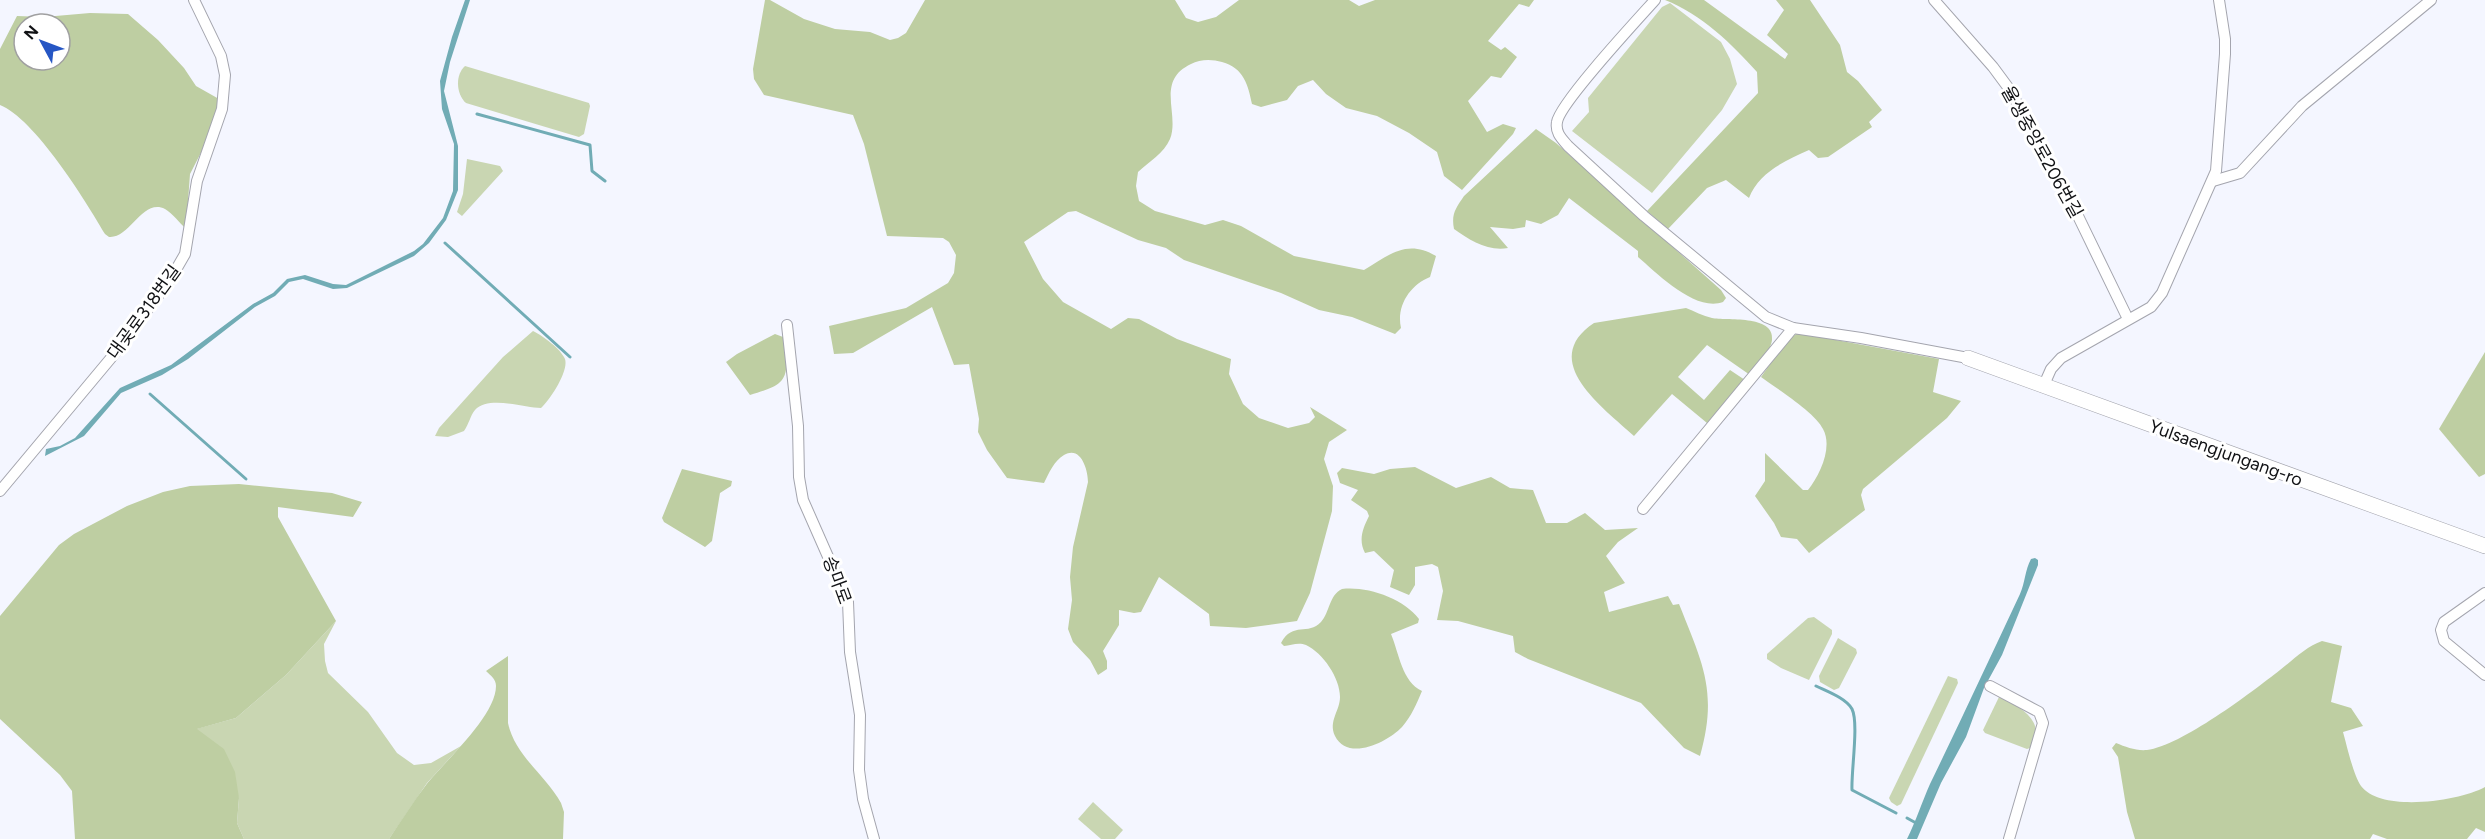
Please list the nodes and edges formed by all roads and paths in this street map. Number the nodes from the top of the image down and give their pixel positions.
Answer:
1 (194, 0) edge
2 (1655, 0) edge
3 (1934, 0) edge
4 (2219, 0) edge
5 (2431, 0) edge
6 (2213, 181) junction
7 (2128, 319) junction
8 (787, 325) dead end
9 (1793, 328) junction
10 (1968, 358) joint
11 (2043, 387) junction
12 (0, 491) edge
13 (1643, 509) dead end
14 (2485, 546) edge
15 (2485, 593) edge
16 (2485, 675) edge
17 (1990, 687) dead end
18 (874, 839) edge
19 (2008, 839) edge

1 - 12 street, 대곶로318번길
2 - 9 street
3 - 7 street, 율생중앙로206번길
4 - 6 street
5 - 6 street
6 - 7 street
7 - 11 street
8 - 18 street, 송마로
9 - 10 street
9 - 13 street
10 - 11 street, Yulsaengjungang-ro
11 - 14 street, Yulsaengjungang-ro
15 - 16 street
17 - 19 street

